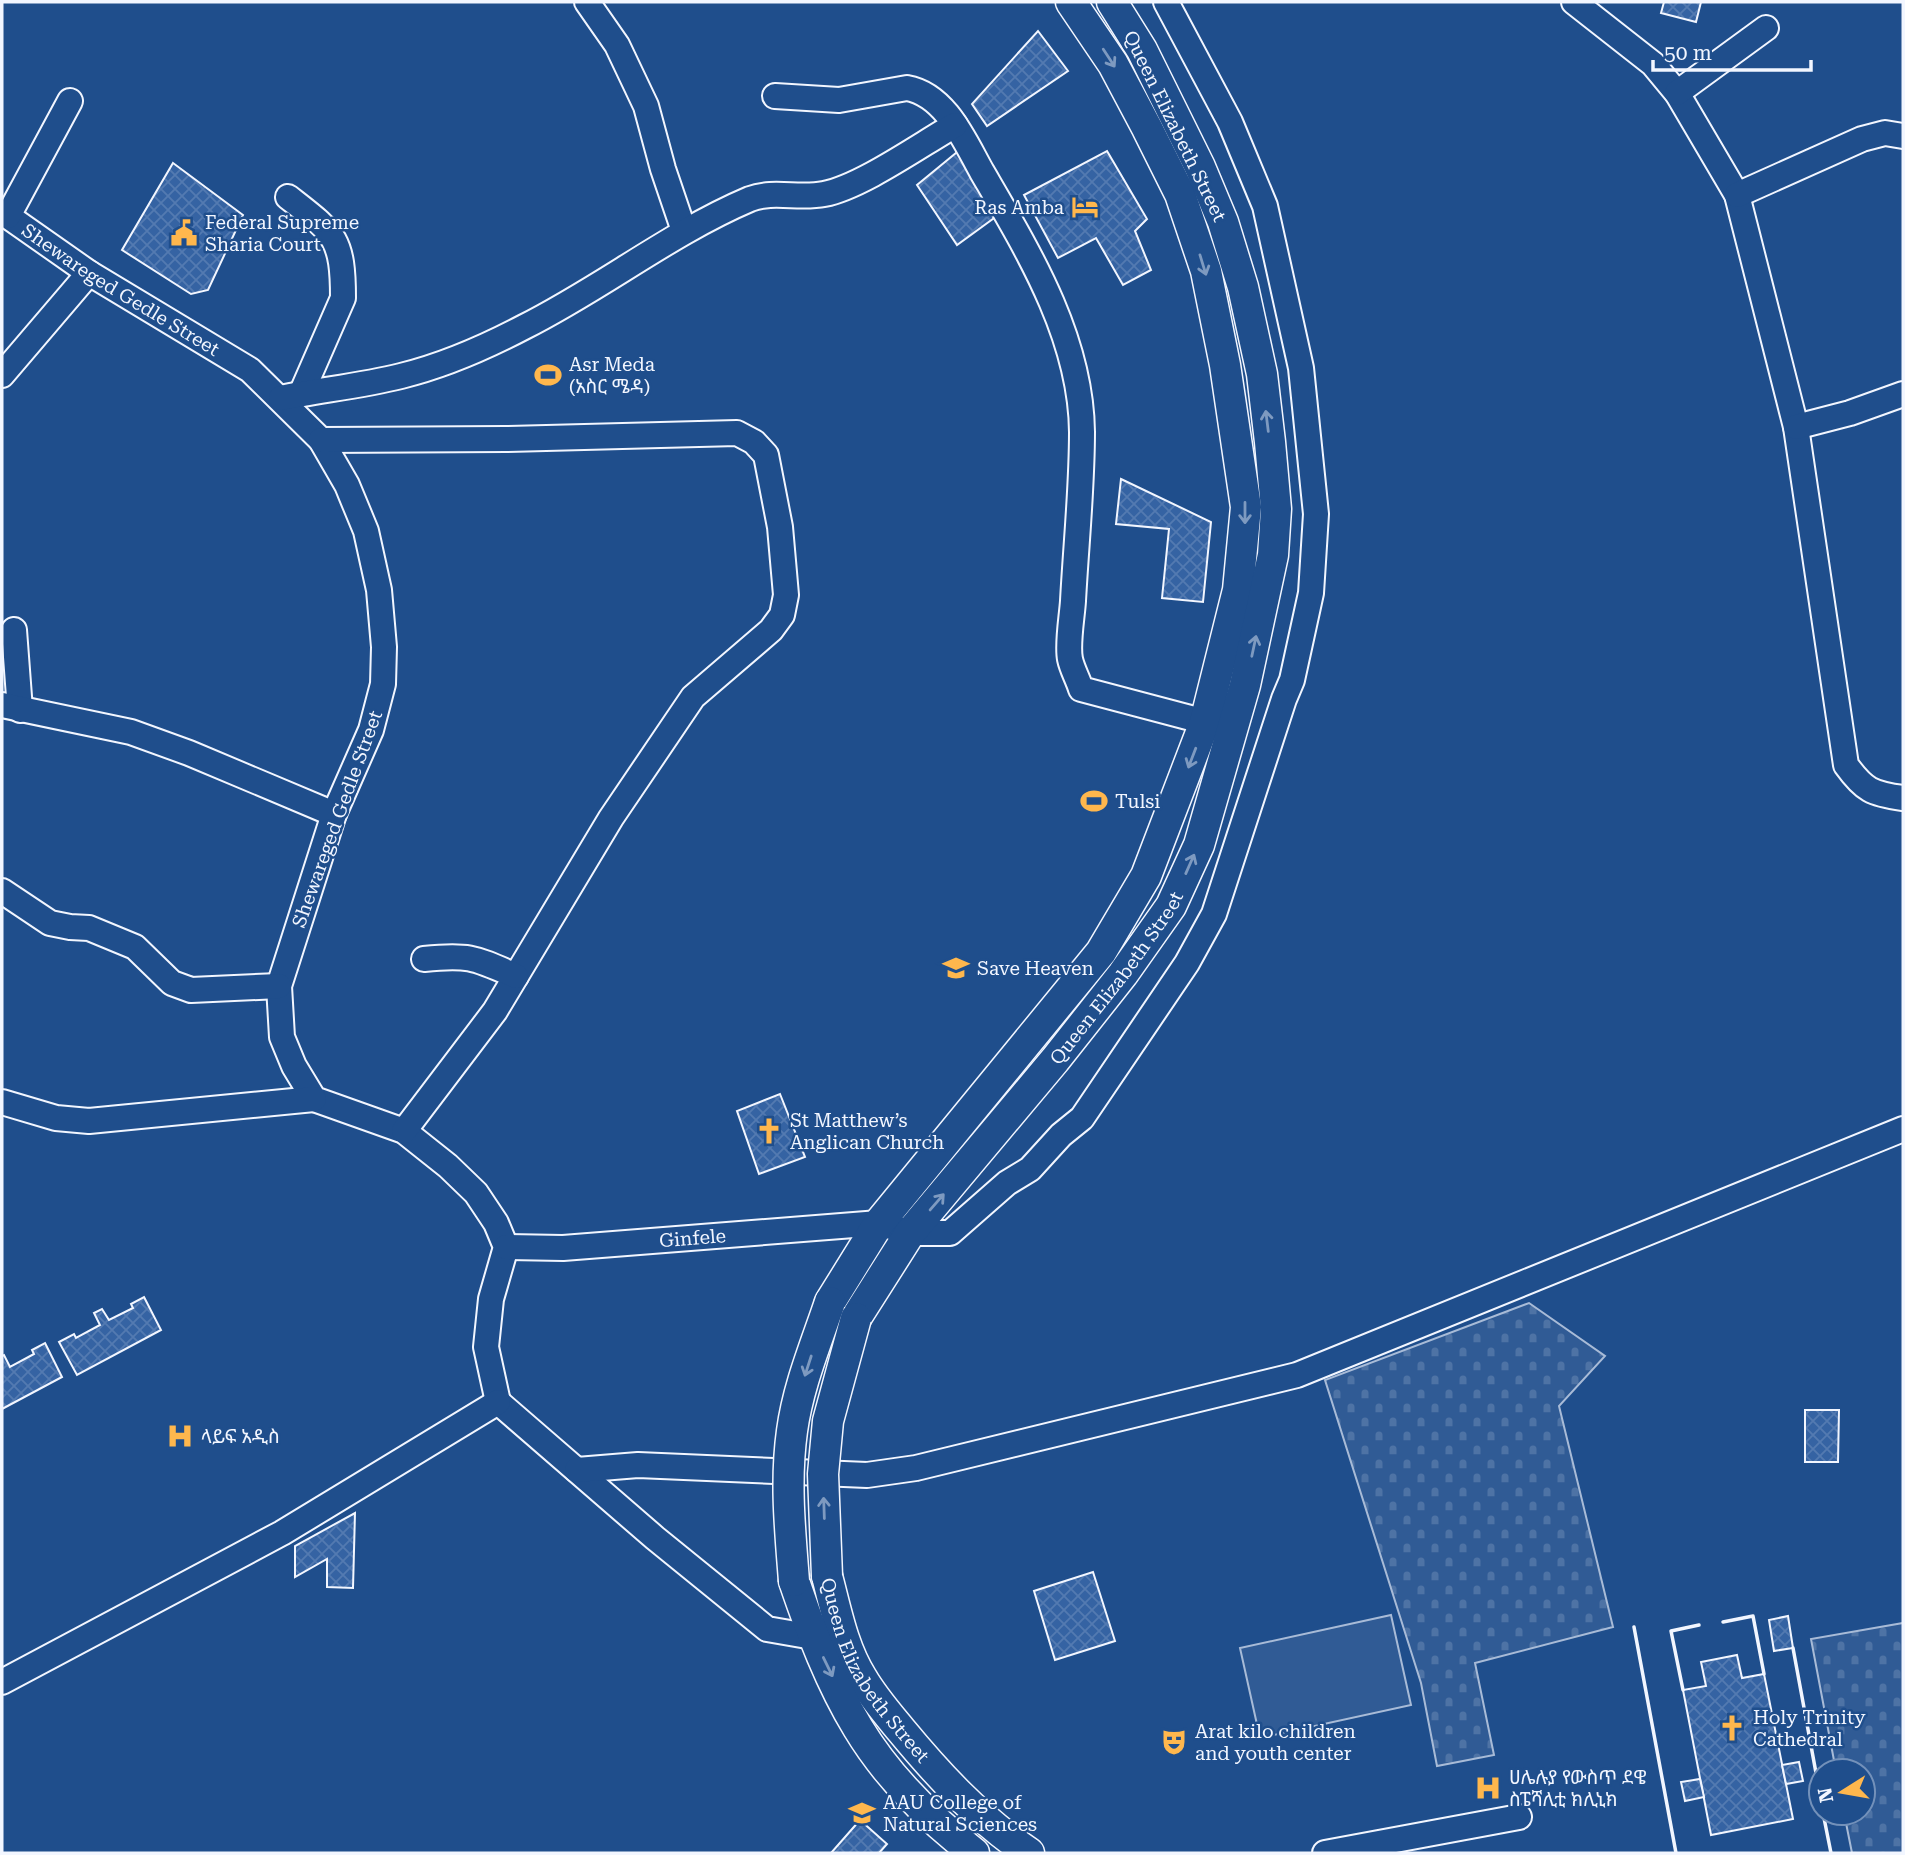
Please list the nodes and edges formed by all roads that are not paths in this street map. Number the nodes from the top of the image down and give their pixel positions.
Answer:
1 (587, 2) edge
2 (1071, 2) edge
3 (1112, 2) edge
4 (1166, 2) edge
5 (1574, 2) edge
6 (1766, 28) dead end
7 (1677, 93) junction
8 (775, 96) dead end
9 (70, 101) dead end
10 (955, 125) junction
11 (1903, 136) edge
12 (1737, 195) junction
13 (288, 197) dead end
14 (5, 214) edge
15 (684, 231) junction
16 (89, 273) junction
17 (2, 375) edge
18 (1903, 394) edge
19 (291, 396) junction
20 (1796, 427) junction
21 (321, 440) junction
22 (14, 630) dead end
23 (11, 707) edge
24 (1219, 725) junction
25 (1903, 797) edge
26 (334, 814) junction
27 (2, 891) edge
28 (424, 959) dead end
29 (516, 975) junction
30 (279, 986) junction
31 (314, 1099) junction
32 (2, 1102) edge
33 (1903, 1129) edge
34 (404, 1131) junction
35 (879, 1223) junction
36 (910, 1233) junction
37 (506, 1247) junction
38 (498, 1402) junction
39 (577, 1471) junction
40 (813, 1637) junction
41 (2, 1682) edge
42 (1518, 1817) dead end
43 (974, 1853) edge
44 (1028, 1853) edge
45 (1325, 1853) edge

1 - 15 street
2 -> 24 main road, Queen Elizabeth Street
24 -> 3 main road, Queen Elizabeth Street
4 - 36 street
5 - 7 street
6 - 7 street
7 - 12 street
8 - 10 street
9 - 14 street
10 - 15 street
10 - 24 street
11 - 12 street
12 - 20 street
13 - 19 street
14 - 16 street, Shewareged Gedle Street
15 - 19 street
16 - 17 street
16 - 19 street, Shewareged Gedle Street
18 - 20 street
19 - 21 street, Shewareged Gedle Street
20 - 25 street
21 - 26 street, Shewareged Gedle Street
21 - 29 street
22 - 23 street
23 - 26 street
24 -> 35 main road, Queen Elizabeth Street
36 -> 24 main road, Queen Elizabeth Street
26 - 30 street, Shewareged Gedle Street
27 - 30 street
28 - 29 street
29 - 34 street
30 - 31 street, Shewareged Gedle Street
31 - 32 street
31 - 34 street
33 - 39 street
34 - 37 street
35 - 36 street
35 - 37 street, Ginfele
35 -> 40 main road, Queen Elizabeth Street, bridge
44 -> 36 main road, Queen Elizabeth Street, bridge
37 - 38 street
38 - 39 street
38 - 41 street
39 - 40 street
40 -> 43 main road, Queen Elizabeth Street
42 - 45 street

